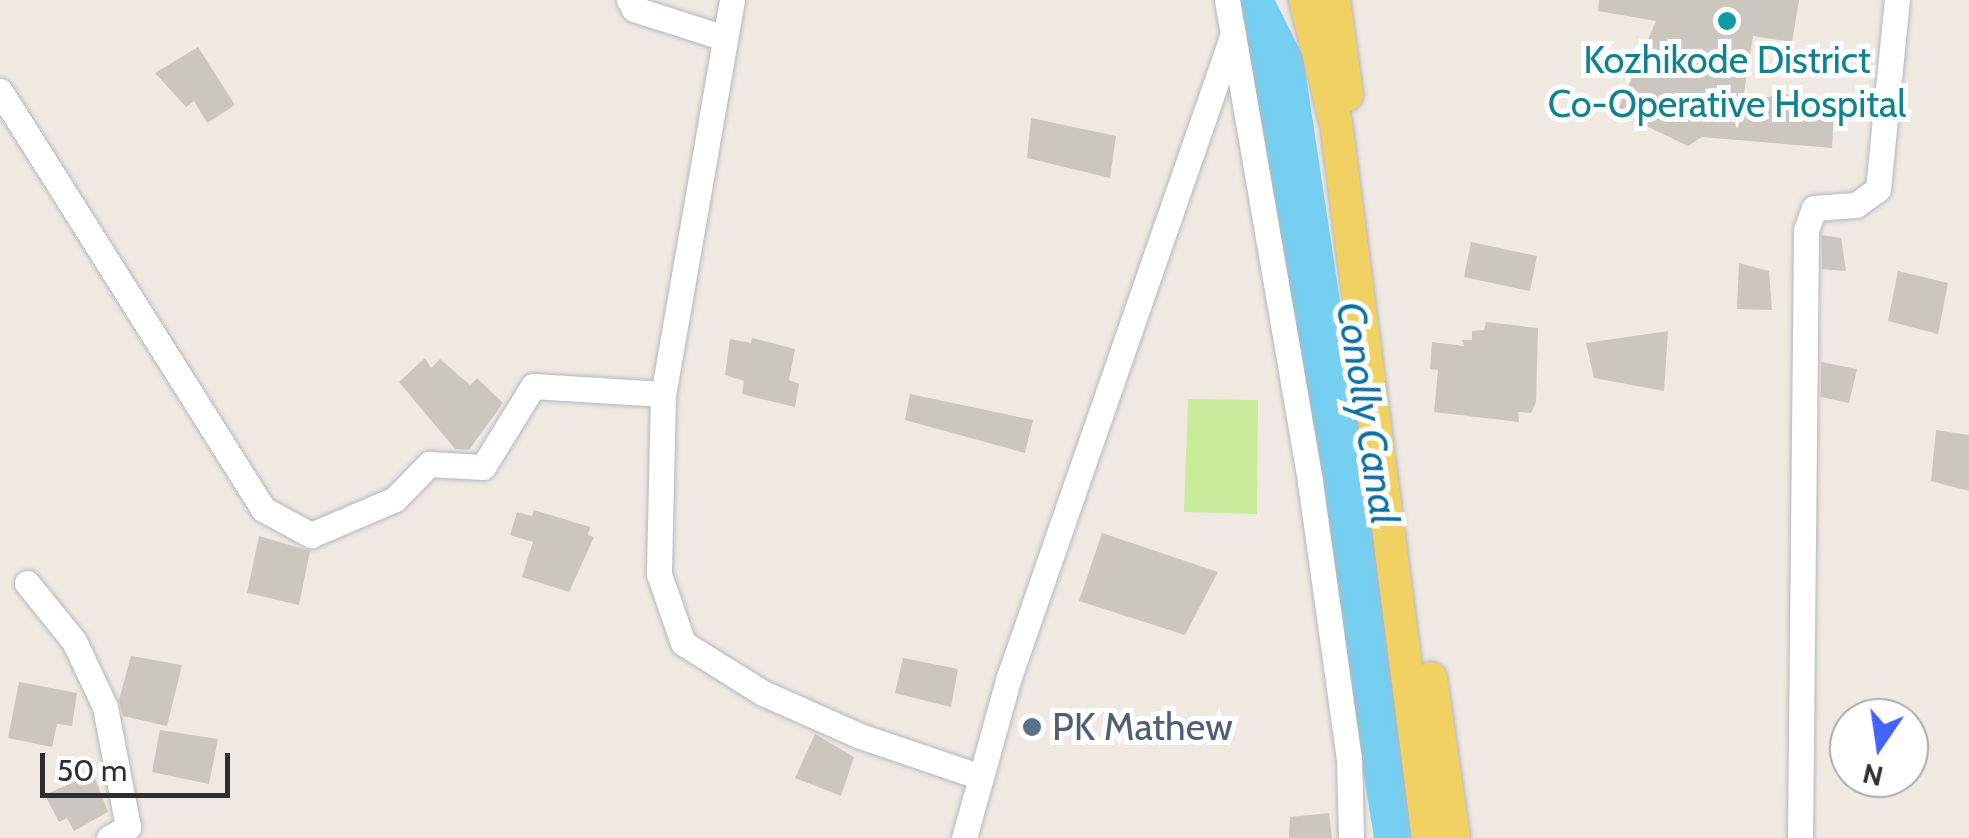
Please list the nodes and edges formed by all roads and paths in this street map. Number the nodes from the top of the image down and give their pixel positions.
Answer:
1 (628, 0) edge
2 (732, 0) edge
3 (1227, 0) edge
4 (1304, 0) edge
5 (1334, 0) edge
6 (1897, 0) edge
7 (1233, 34) junction
8 (725, 38) junction
9 (0, 91) edge
10 (663, 394) junction
11 (28, 582) dead end
12 (981, 776) junction
13 (108, 838) edge
14 (964, 838) edge
15 (1351, 838) edge
16 (1428, 838) edge
17 (1454, 838) edge
18 (1800, 838) edge

1 - 8 street
2 - 8 street
3 - 7 street
4 - 16 main road
5 - 17 main road
6 - 18 street
7 - 12 street
7 - 15 street
8 - 10 street
9 - 10 street
10 - 12 street
11 - 13 street
12 - 14 street

